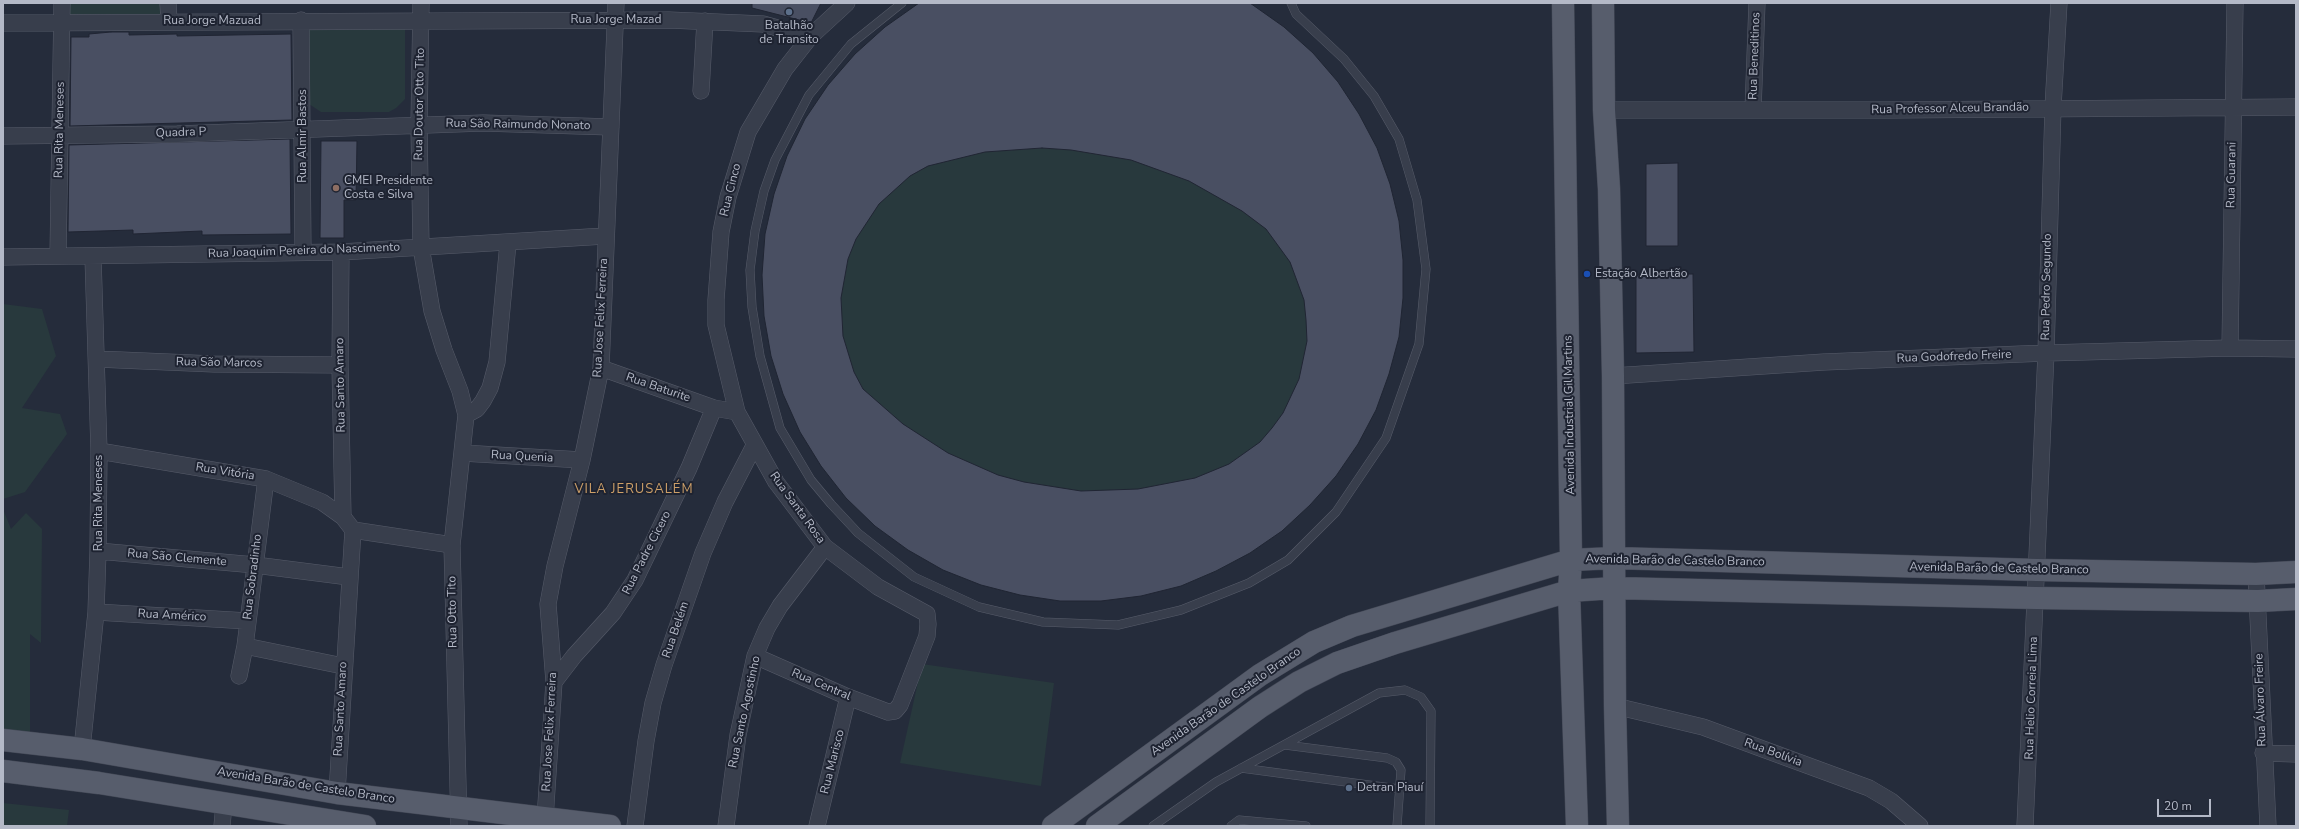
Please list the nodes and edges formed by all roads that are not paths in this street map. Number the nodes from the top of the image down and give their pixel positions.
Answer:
1 (62, 3) edge
2 (168, 3) edge
3 (421, 3) edge
4 (616, 3) edge
5 (848, 3) edge
6 (902, 3) edge
7 (1291, 3) edge
8 (1563, 3) edge
9 (1603, 3) edge
10 (1757, 3) edge
11 (2059, 3) edge
12 (2234, 3) edge
13 (616, 19) junction
14 (301, 20) junction
15 (705, 20) junction
16 (169, 21) junction
17 (421, 21) junction
18 (3, 23) edge
19 (62, 23) junction
20 (810, 37) junction
21 (701, 91) dead end
22 (2233, 106) junction
23 (2053, 107) junction
24 (2296, 107) edge
25 (1604, 110) junction
26 (1753, 110) junction
27 (419, 125) junction
28 (611, 126) junction
29 (304, 128) junction
30 (3, 136) edge
31 (59, 136) junction
32 (605, 236) junction
33 (508, 243) junction
34 (421, 247) junction
35 (303, 252) junction
36 (341, 252) junction
37 (58, 256) junction
38 (3, 257) edge
39 (93, 257) junction
40 (2230, 348) junction
41 (2296, 349) edge
42 (2046, 353) junction
43 (97, 359) junction
44 (340, 365) junction
45 (601, 368) junction
46 (1613, 376) junction
47 (714, 408) junction
48 (737, 412) junction
49 (466, 415) junction
50 (754, 446) junction
51 (99, 451) junction
52 (462, 453) junction
53 (582, 460) junction
54 (266, 479) junction
55 (343, 517) junction
56 (353, 530) junction
57 (452, 545) junction
58 (825, 547) junction
59 (98, 551) junction
60 (1614, 558) junction
61 (1571, 560) junction
62 (255, 565) junction
63 (2037, 570) junction
64 (2296, 572) edge
65 (2256, 574) junction
66 (349, 577) junction
67 (1614, 588) junction
68 (1569, 591) junction
69 (2036, 598) junction
70 (2296, 599) edge
71 (2258, 601) junction
72 (96, 612) junction
73 (248, 620) junction
74 (245, 646) junction
75 (755, 656) junction
76 (343, 666) junction
77 (239, 676) dead end
78 (554, 682) junction
79 (848, 698) junction
80 (1615, 706) junction
81 (888, 712) joint
82 (3, 740) edge
83 (1285, 745) junction
84 (82, 749) junction
85 (2263, 753) junction
86 (2296, 754) edge
87 (1241, 768) junction
88 (3, 771) edge
89 (1399, 789) junction
90 (337, 793) junction
91 (224, 804) junction
92 (1169, 815) junction
93 (458, 817) edge
94 (545, 819) junction
95 (222, 826) edge
96 (364, 826) edge
97 (610, 826) edge
98 (635, 826) edge
99 (726, 826) edge
100 (817, 826) edge
101 (1053, 826) edge
102 (1097, 826) edge
103 (1153, 826) edge
104 (1166, 826) edge
105 (1231, 826) edge
106 (1306, 826) edge
107 (1397, 826) edge
108 (1430, 826) edge
109 (1577, 826) edge
110 (1618, 826) edge
111 (1920, 826) edge
112 (2025, 826) edge
113 (2268, 826) edge

1 - 19 street, Rua Rita Meneses
2 - 16 street
3 - 17 street, Rua Doutor Otto Tito
4 - 13 street, Rua Jose Felix Ferreira
5 - 20 street, Rua Cinco
6 - 7 lane
8 - 61 main road, Avenida Industrial Gil Martins
9 - 25 main road
10 - 26 street, Rua Beneditinos
11 - 23 street, Rua Pedro Segundo
12 - 22 street, Rua Guarani
13 - 15 street, Rua Jorge Mazad
13 - 17 street, Rua Jorge Mazad
13 - 28 street, Rua Jose Felix Ferreira
14 - 16 street, Rua Jorge Mazuad
14 - 17 street, Rua Jorge Mazuad
14 - 29 street, Rua Almir Bastos
15 - 20 street, Rua Jorge Mazad
15 - 21 street
16 - 19 street, Rua Jorge Mazuad
17 - 27 street, Rua Doutor Otto Tito
18 - 19 street, Rua Jorge Mazuad
19 - 31 street, Rua Rita Meneses
20 - 48 street, Rua Cinco
22 - 23 street, Rua Professor Alceu Brandão
22 - 24 street, Rua Professor Alceu Brandão
22 - 40 street, Rua Guarani
23 - 26 street, Rua Professor Alceu Brandão
23 - 42 street, Rua Pedro Segundo
25 - 26 street, Rua Professor Alceu Brandão
25 - 46 main road
27 - 28 street, Rua São Raimundo Nonato
27 - 29 street, Rua São Raimundo Nonato
27 - 34 street, Rua Doutor Otto Tito
28 - 32 street, Rua Jose Felix Ferreira
29 - 31 street, Quadra P
29 - 35 street, Rua Almir Bastos
30 - 31 street, Quadra P
31 - 37 street, Rua Rita Meneses
32 - 33 street, Rua Joaquim Pereira do Nascimento
32 - 45 street, Rua Jose Felix Ferreira
33 - 34 street, Rua Joaquim Pereira do Nascimento
33 - 49 street
34 - 36 street, Rua Joaquim Pereira do Nascimento
34 - 49 street, Rua Doutor Otto Tito
35 - 36 street, Rua Joaquim Pereira do Nascimento
35 - 39 street, Rua Joaquim Pereira do Nascimento
36 - 44 street, Rua Santo Amaro
37 - 38 street, Rua Joaquim Pereira do Nascimento
37 - 39 street, Rua Joaquim Pereira do Nascimento
39 - 43 street, Rua Rita Meneses
40 - 41 street, Rua Godofredo Freire
40 - 42 street, Rua Godofredo Freire
42 - 46 street, Rua Godofredo Freire
42 - 63 street, Rua Pedro Segundo
43 - 44 street, Rua São Marcos
43 - 51 street, Rua Rita Meneses
44 - 55 street, Rua Santo Amaro
45 - 47 street, Rua Baturite
45 - 53 street, Rua Jose Felix Ferreira
46 - 60 main road
47 - 48 street
47 - 78 street, Rua Padre Cicero
48 - 50 street, Rua Santa Rosa
49 - 52 street, Rua Otto Tito
50 - 58 street, Rua Santa Rosa
50 - 98 street, Rua Belém
51 - 54 street, Rua Vitória
51 - 59 street, Rua Rita Meneses
52 - 53 street, Rua Quenia
52 - 57 street, Rua Otto Tito
53 - 78 street, Rua Jose Felix Ferreira
54 - 55 street, Rua Vitória
54 - 62 street, Rua Sobradinho
55 - 56 street, Rua Vitória
56 - 57 street
56 - 66 street, Rua Santo Amaro
57 - 93 street, Rua Otto Tito
58 - 75 street, Rua Santo Agostinho
58 - 81 street, Rua Santa Rosa
59 - 62 street, Rua São Clemente
59 - 72 street, Rua Rita Meneses
60 - 61 main road, Avenida Barão de Castelo Branco
60 - 63 main road, Avenida Barão de Castelo Branco
60 - 67 main road
61 - 68 main road, Avenida Industrial Gil Martins
61 - 101 main road, Avenida Barão de Castelo Branco
62 - 66 street, Rua São Clemente
62 - 73 street, Rua Sobradinho
63 - 65 main road, Avenida Barão de Castelo Branco
63 - 69 street, Rua Helio Correia Lima
64 - 65 main road, Avenida Barão de Castelo Branco
65 - 71 street, Rua Álvaro Freire
66 - 76 street, Rua Santo Amaro
67 - 68 main road, Avenida Barão de Castelo Branco
67 - 69 main road, Avenida Barão de Castelo Branco
67 - 80 main road
68 - 102 main road, Avenida Barão de Castelo Branco
68 - 109 main road, Avenida Industrial Gil Martins
69 - 71 main road, Avenida Barão de Castelo Branco
69 - 112 street, Rua Helio Correia Lima
70 - 71 main road, Avenida Barão de Castelo Branco
71 - 85 street, Rua Álvaro Freire
72 - 73 street, Rua Américo
72 - 84 street, Rua Rita Meneses
73 - 74 street, Rua Sobradinho
74 - 76 street
74 - 77 street, Rua Sobradinho
75 - 79 street, Rua Central
75 - 99 street, Rua Santo Agostinho
76 - 90 street, Rua Santo Amaro
78 - 94 street, Rua Jose Felix Ferreira
79 - 81 street, Rua Central
79 - 100 street, Rua Marisco
80 - 110 main road
80 - 111 street, Rua Bolívia
82 - 84 main road, Avenida Barão de Castelo Branco
83 - 87 lane
83 - 89 lane
83 - 108 lane
84 - 90 main road, Avenida Barão de Castelo Branco
85 - 86 street
85 - 113 street, Rua Álvaro Freire
87 - 89 lane
87 - 92 lane
88 - 91 main road
89 - 107 lane
90 - 93 main road, Avenida Barão de Castelo Branco
91 - 95 street
91 - 96 main road
92 - 103 lane
92 - 104 lane
93 - 94 main road, Avenida Barão de Castelo Branco
94 - 97 main road, Avenida Barão de Castelo Branco
105 - 106 lane

